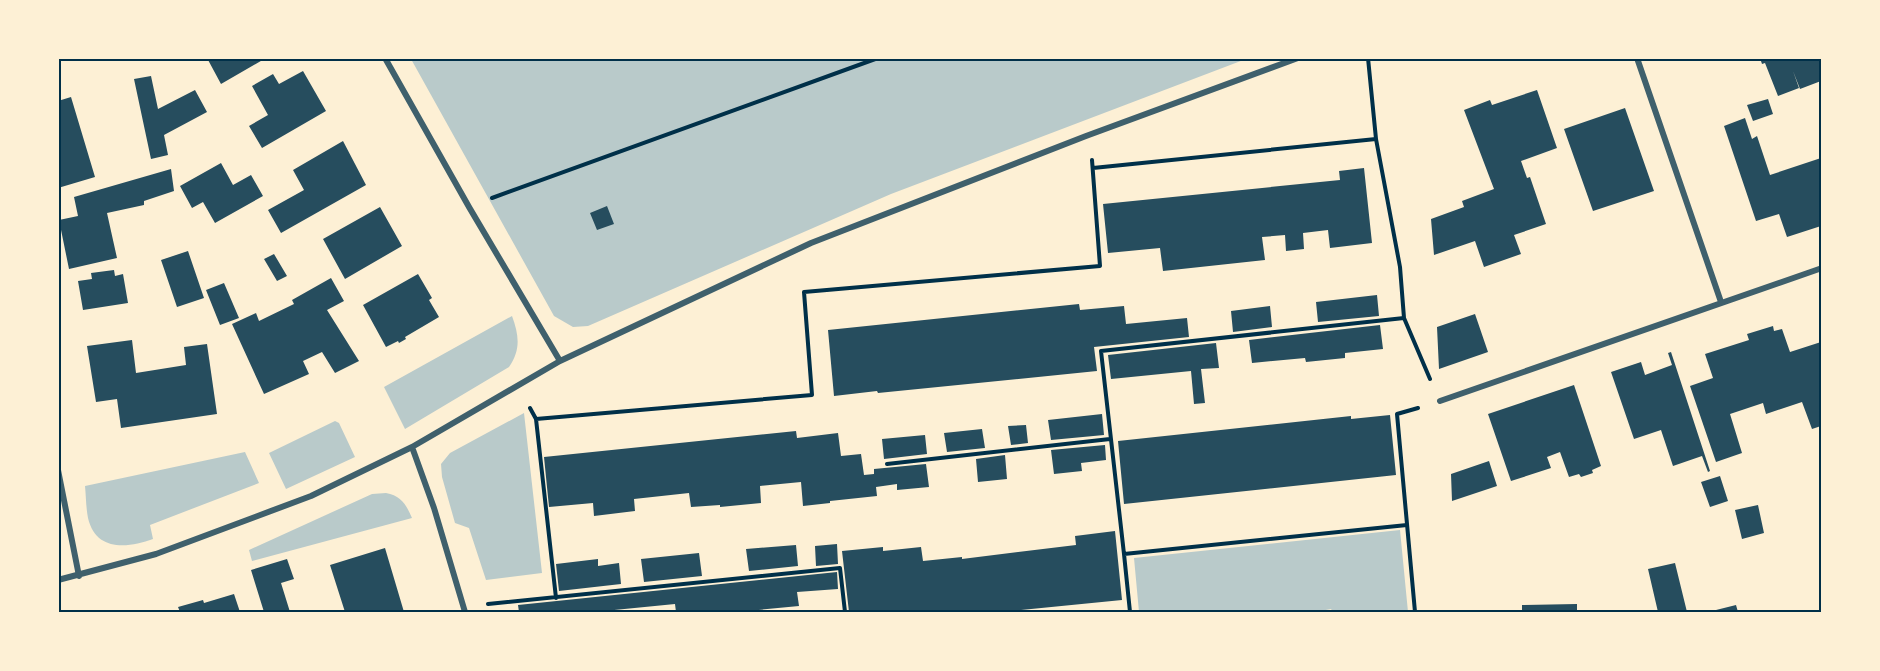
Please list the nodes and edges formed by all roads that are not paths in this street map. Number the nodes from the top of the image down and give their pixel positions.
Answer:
1 (385, 58) edge
2 (1298, 58) edge
3 (1637, 58) edge
4 (1821, 268) edge
5 (1721, 302) junction
6 (560, 361) junction
7 (1440, 401) road end
8 (412, 447) junction
9 (58, 470) edge
10 (79, 576) junction
11 (58, 580) edge
12 (464, 609) edge

1 - 6 street
2 - 6 street
3 - 5 street
4 - 5 street
5 - 7 street
6 - 8 street
8 - 10 street
8 - 12 street
9 - 10 street
10 - 11 street

